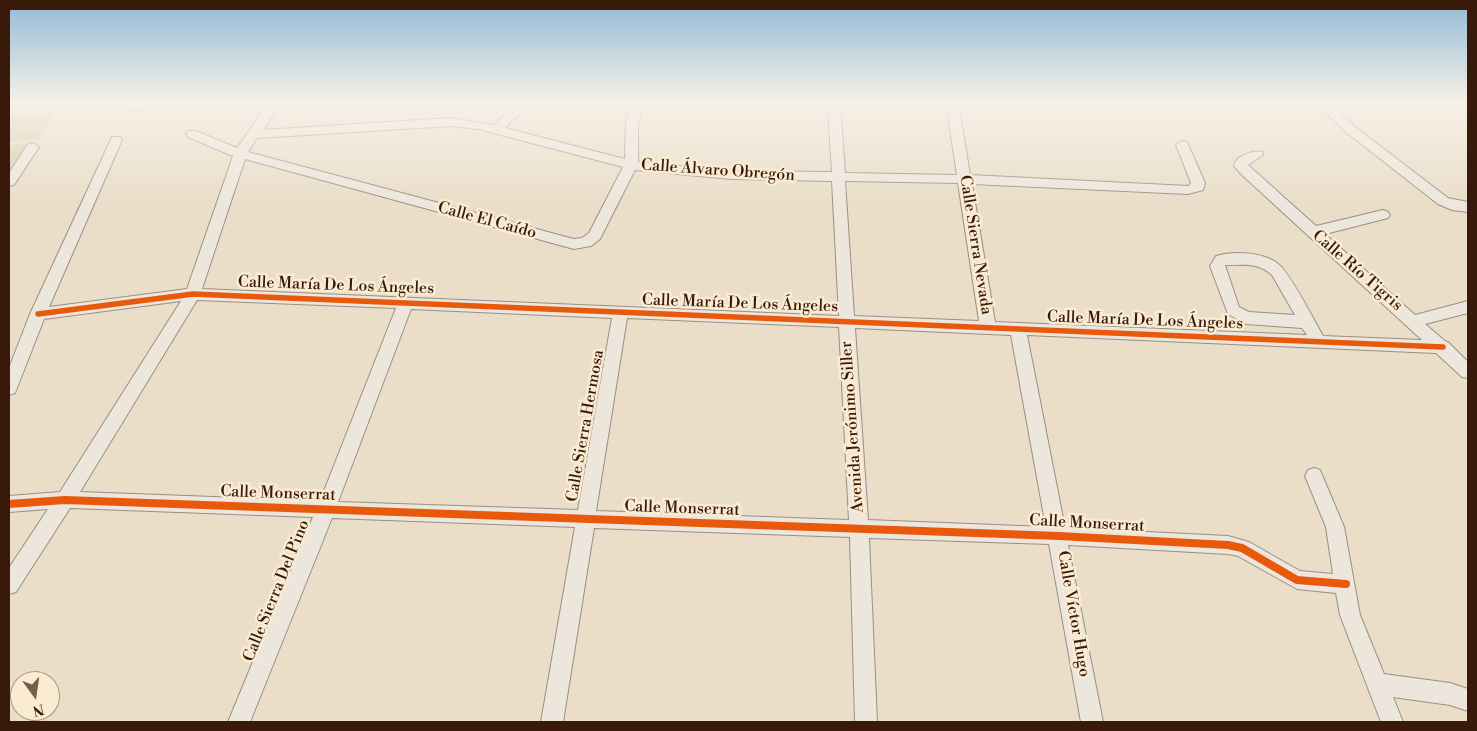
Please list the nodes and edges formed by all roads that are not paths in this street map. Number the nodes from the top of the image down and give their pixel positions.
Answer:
1 (197, 136) edge
2 (253, 136) edge
3 (520, 136) edge
4 (632, 136) edge
5 (836, 136) edge
6 (957, 136) edge
7 (1359, 136) edge
8 (116, 140) dead end
9 (1182, 145) dead end
10 (33, 147) dead end
11 (240, 154) junction
12 (1258, 155) dead end
13 (631, 165) junction
14 (839, 177) junction
15 (964, 179) junction
16 (9, 182) edge
17 (1468, 207) edge
18 (1383, 215) dead end
19 (1313, 232) junction
20 (193, 294) junction
21 (406, 303) junction
22 (1468, 307) edge
23 (620, 313) junction
24 (38, 314) junction
25 (846, 321) junction
26 (1414, 321) junction
27 (1307, 322) junction
28 (988, 328) junction
29 (1018, 329) junction
30 (1318, 342) junction
31 (1443, 347) junction
32 (1468, 372) edge
33 (9, 388) edge
34 (1314, 476) dead end
35 (65, 500) junction
36 (9, 504) edge
37 (326, 509) junction
38 (584, 519) junction
39 (859, 529) junction
40 (1059, 536) junction
41 (1346, 584) junction
42 (9, 585) edge
43 (1378, 684) junction
44 (1468, 700) edge
45 (239, 722) edge
46 (552, 722) edge
47 (866, 722) edge
48 (1092, 722) edge
49 (1392, 722) edge

1 - 11 street, Calle El Caído
2 - 11 street
3 - 13 street, Calle Álvaro Obregón
4 - 13 street, Calle El Caído
5 - 14 street, Avenida Jerónimo Siller
6 - 15 street, Calle Sierra Nevada
7 - 17 street
8 - 24 street
9 - 15 street, Calle Álvaro Obregón
10 - 16 street
11 - 13 street, Calle El Caído
11 - 20 street
12 - 19 street, Calle Río Tigris
13 - 14 street, Calle Álvaro Obregón
14 - 15 street, Calle Álvaro Obregón
14 - 25 street, Avenida Jerónimo Siller
15 - 28 street, Calle Sierra Nevada
18 - 19 street
19 - 26 street, Calle Río Tigris
20 - 21 street, Calle María De Los Ángeles
20 - 24 street, Calle María De Los Ángeles
20 - 35 street
21 - 23 street, Calle María De Los Ángeles
21 - 37 street, Calle Sierra Del Pino
22 - 26 street
23 - 25 street, Calle María De Los Ángeles
23 - 38 street, Calle Sierra Hermosa
24 - 33 street
25 - 28 street, Calle María De Los Ángeles
25 - 39 street, Avenida Jerónimo Siller
26 - 31 street, Calle Río Tigris
27 - 27 street
27 - 30 street
28 - 29 street, Calle María De Los Ángeles
29 - 30 street, Calle María De Los Ángeles
29 - 40 street, Calle Víctor Hugo
30 - 31 street, Calle María De Los Ángeles
31 - 32 street, Calle Río Tigris
34 - 41 street
35 - 36 street, Calle Monserrat
35 - 37 street, Calle Monserrat
35 - 42 street
37 - 38 street, Calle Monserrat
37 - 45 street, Calle Sierra Del Pino
38 - 39 street, Calle Monserrat
38 - 46 street, Calle Sierra Hermosa
39 - 40 street, Calle Monserrat
39 - 47 street, Avenida Jerónimo Siller
40 - 41 street, Calle Monserrat
40 - 48 street, Calle Víctor Hugo
41 - 43 street
43 - 44 street
43 - 49 street

